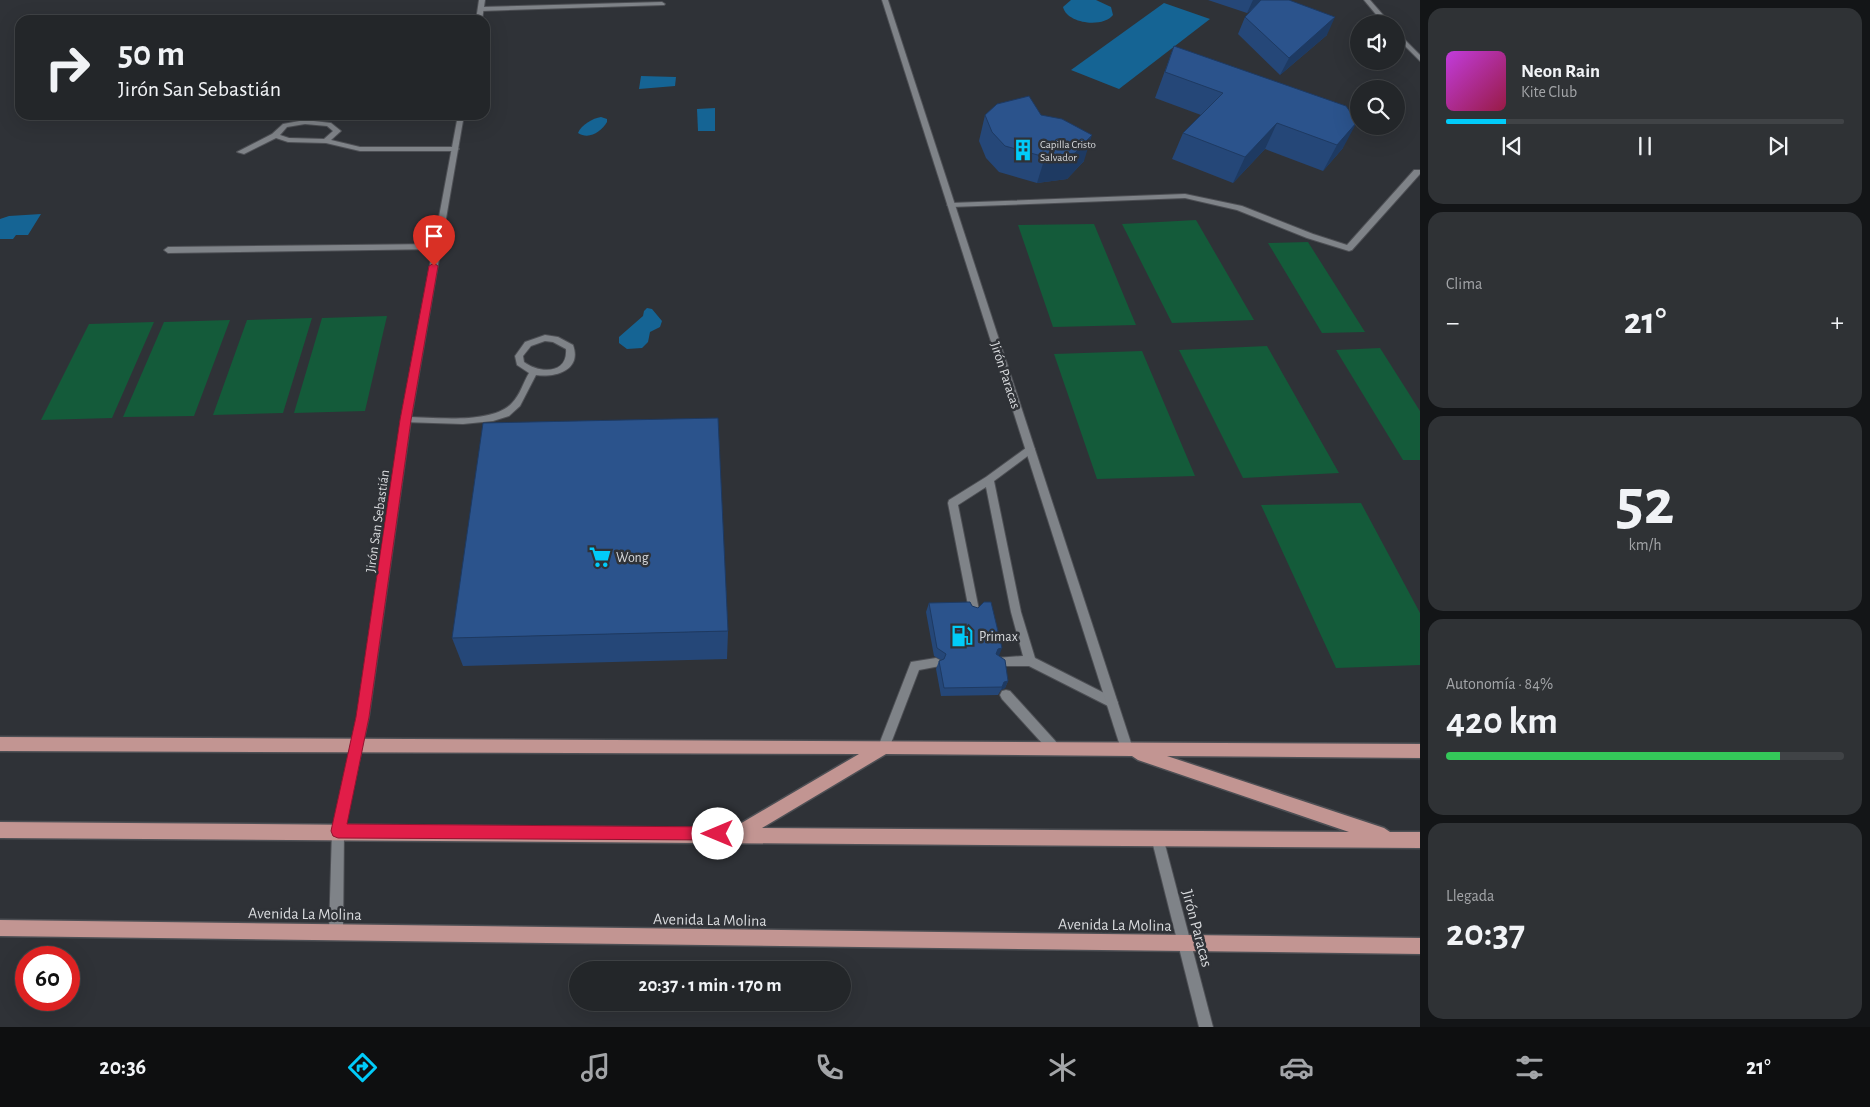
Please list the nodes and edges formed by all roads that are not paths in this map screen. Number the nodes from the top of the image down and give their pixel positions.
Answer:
1 (482, 0) edge
2 (885, 0) edge
3 (1367, 0) edge
4 (662, 4) dead end
5 (481, 8) junction
6 (480, 15) edge
7 (1380, 15) edge
8 (1405, 43) edge
9 (1420, 59) edge
10 (461, 120) edge
11 (275, 136) junction
12 (326, 141) junction
13 (455, 149) junction
14 (241, 152) dead end
15 (1420, 172) edge
16 (951, 205) junction
17 (437, 247) junction
18 (168, 250) dead end
19 (534, 373) junction
20 (406, 420) junction
21 (1030, 449) junction
22 (989, 480) junction
23 (974, 610) edge
24 (1030, 660) junction
25 (1000, 661) edge
26 (936, 663) dead end
27 (1006, 695) dead end
28 (1112, 703) junction
29 (0, 744) edge
30 (358, 745) junction
31 (884, 747) junction
32 (1055, 749) junction
33 (1127, 749) junction
34 (1420, 752) edge
35 (0, 830) edge
36 (338, 831) junction
37 (737, 834) junction
38 (1157, 837) junction
39 (1396, 840) junction
40 (1420, 840) edge
41 (0, 928) edge
42 (336, 932) junction
43 (1185, 944) junction
44 (1420, 946) edge
45 (1206, 1027) edge

1 - 5 street
2 - 16 street, Jirón Paracas
3 - 7 street
4 - 5 street
5 - 6 street
8 - 9 street
10 - 13 street, Jirón San Sebastián
11 - 12 street
11 - 12 street
11 - 14 street
12 - 13 street
13 - 17 street, Jirón San Sebastián
15 - 16 street
16 - 21 street, Jirón Paracas
17 - 18 street
17 - 20 street, Jirón San Sebastián
19 - 19 street
19 - 20 street
20 - 30 street, Jirón San Sebastián
21 - 22 street
21 - 28 street, Jirón Paracas
22 - 23 street
22 - 24 street
24 - 25 street
24 - 28 street
26 - 31 street
27 - 32 street
28 - 33 street, Jirón Paracas
29 - 30 main road
30 - 31 main road
30 - 36 street, Jirón San Sebastián
31 - 32 main road
31 - 37 main road
32 - 33 main road
33 - 34 main road
33 - 39 main road
35 - 36 main road
36 - 37 main road
36 - 42 street, Jirón San Sebastián
37 - 38 main road
38 - 39 main road
38 - 43 street, Jirón Paracas
39 - 40 main road
41 - 42 main road, Avenida La Molina
42 - 43 main road, Avenida La Molina
43 - 44 main road, Avenida La Molina
43 - 45 street, Jirón Paracas

